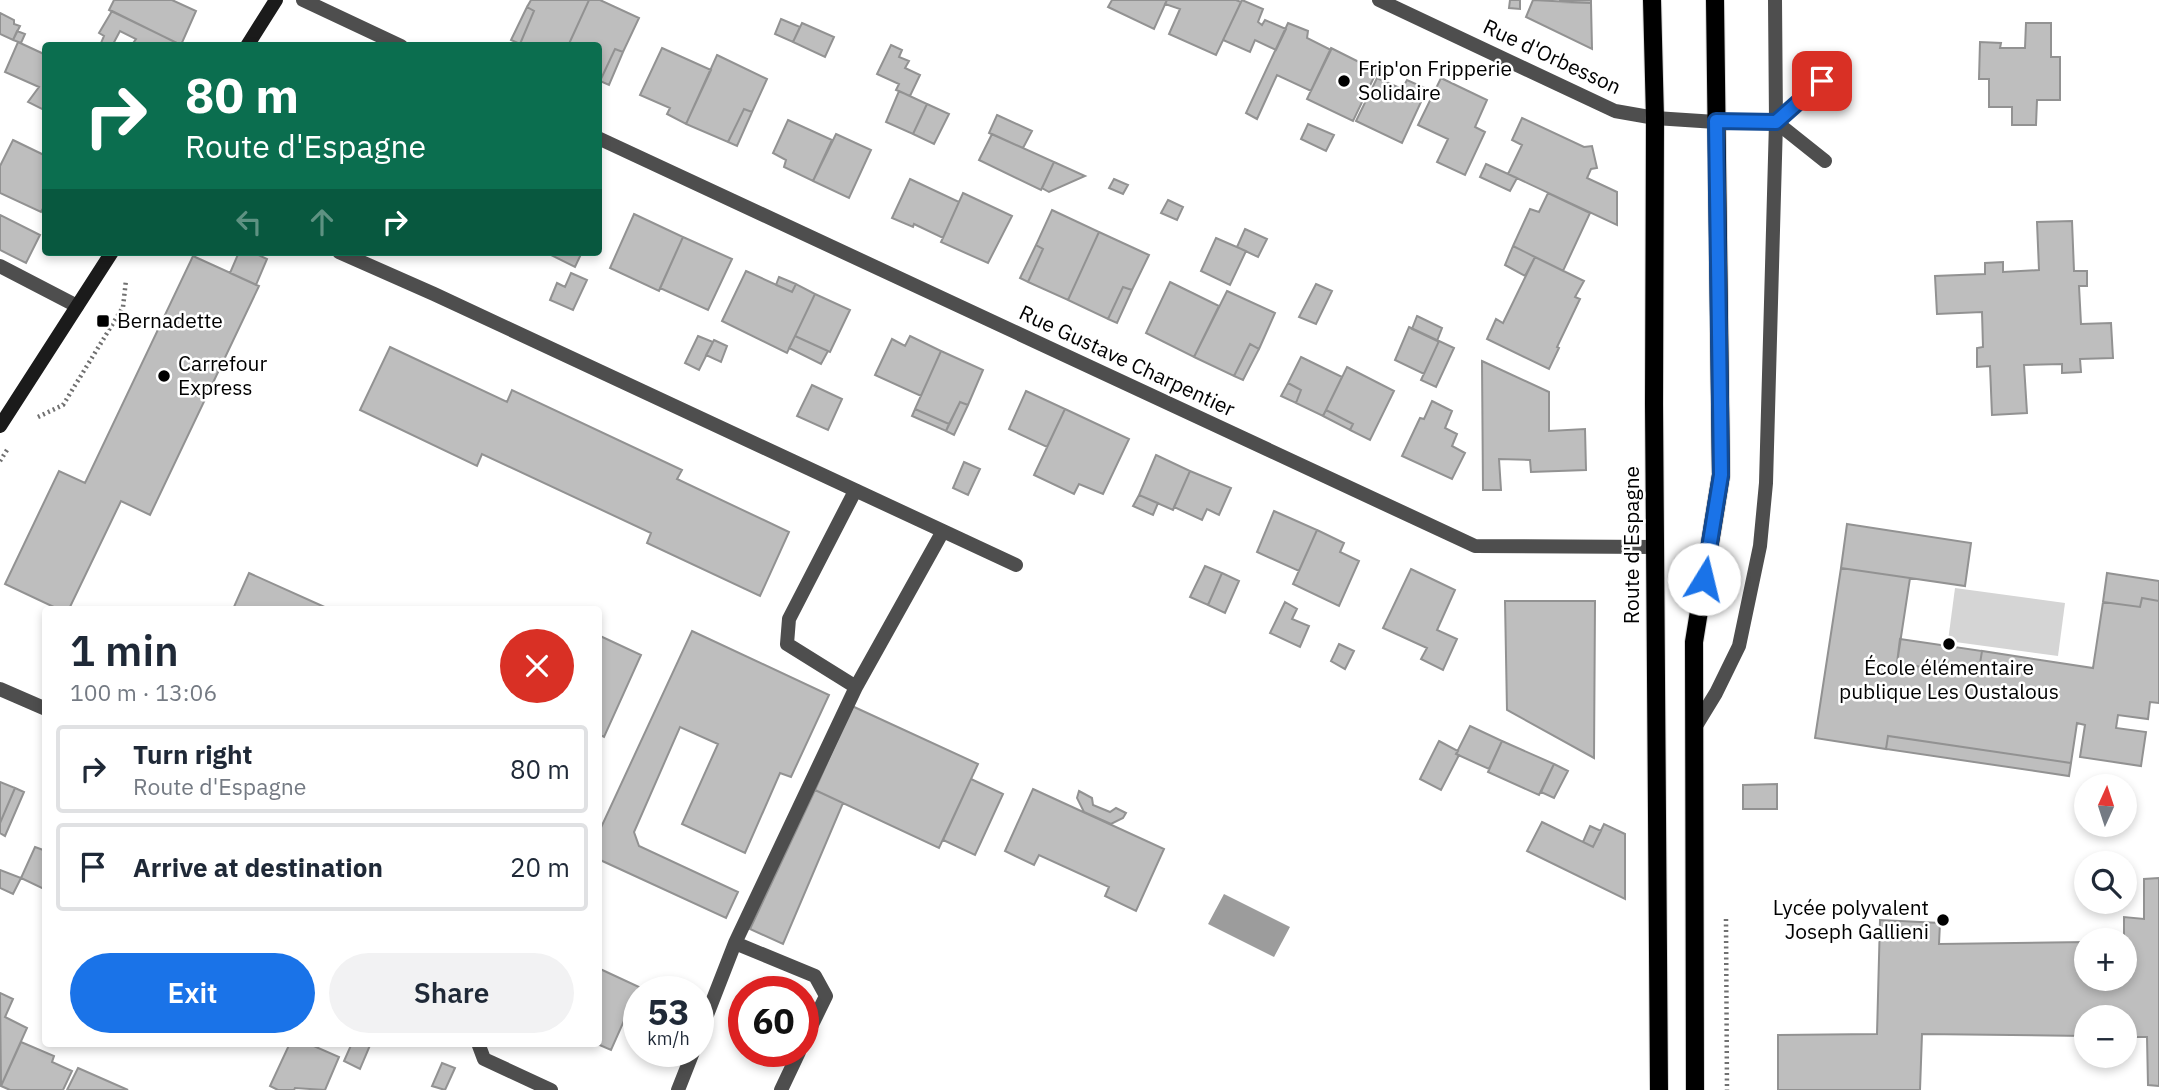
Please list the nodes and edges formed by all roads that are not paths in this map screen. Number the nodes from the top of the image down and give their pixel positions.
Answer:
1 (303, 0) edge
2 (1379, 0) edge
3 (1652, 0) edge
4 (1715, 0) edge
5 (1775, 0) edge
6 (270, 2) edge
7 (249, 42) edge
8 (392, 42) edge
9 (1822, 81) dead end
10 (1655, 118) junction
11 (1716, 121) junction
12 (1776, 122) junction
13 (602, 140) edge
14 (1825, 161) dead end
15 (109, 256) edge
16 (348, 256) edge
17 (0, 266) edge
18 (78, 306) junction
19 (0, 426) edge
20 (855, 491) junction
21 (943, 531) junction
22 (1655, 547) junction
23 (1016, 565) dead end
24 (856, 687) junction
25 (0, 688) edge
26 (42, 707) edge
27 (1694, 729) junction
28 (735, 943) junction
29 (815, 976) edge
30 (819, 983) edge
31 (714, 997) edge
32 (819, 1010) edge
33 (480, 1047) edge
34 (687, 1067) edge
35 (792, 1067) edge
36 (551, 1090) edge
37 (678, 1090) edge
38 (780, 1090) edge
39 (1659, 1090) edge
40 (1695, 1090) edge

1 - 8 street
2 - 10 street, Rue d'Orbesson
3 - 10 main road, Route d'Espagne
4 - 11 main road
5 - 12 street
6 - 7 main road
9 - 12 street
10 - 11 street, Rue d'Orbesson
10 - 22 main road, Route d'Espagne
11 - 12 street
11 - 27 main road
12 - 14 street
12 - 27 street
13 - 22 street, Rue Gustave Charpentier
15 - 18 main road
16 - 20 street
17 - 18 street
18 - 19 main road
20 - 21 street
20 - 24 street
21 - 23 street
21 - 24 street
22 - 39 main road, Route d'Espagne
24 - 28 street
25 - 26 street
27 - 40 main road
28 - 29 street
28 - 31 street
30 - 32 street
33 - 36 street
34 - 37 street
35 - 38 street

